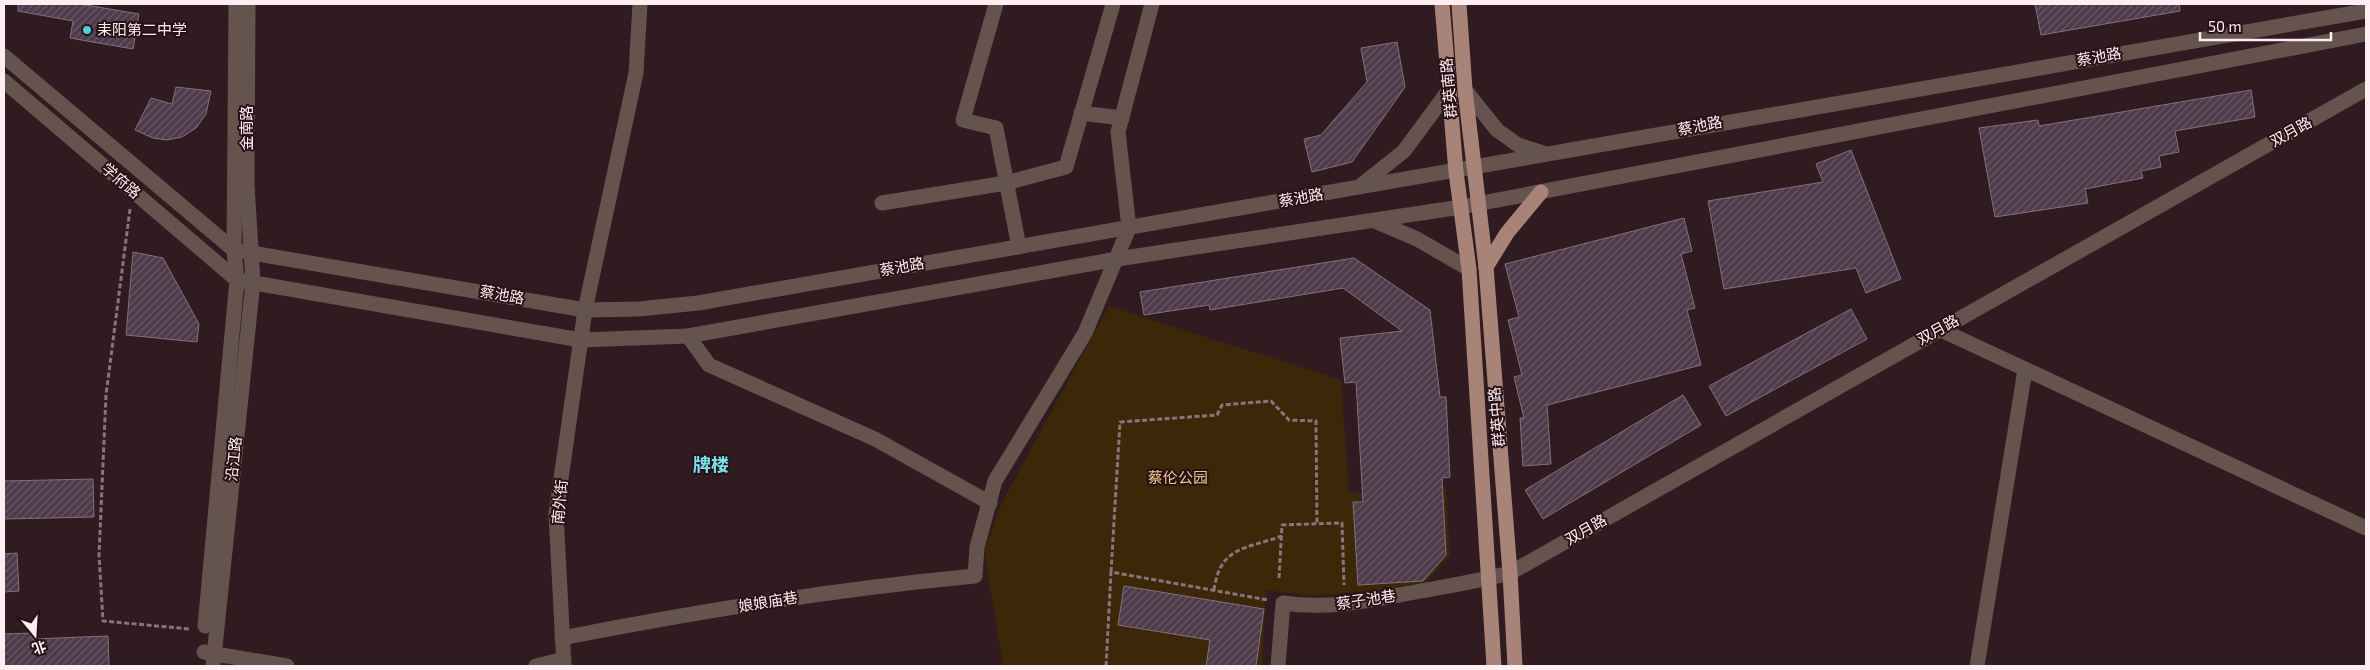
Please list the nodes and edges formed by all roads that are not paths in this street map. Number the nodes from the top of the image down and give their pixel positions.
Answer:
1 (236, 4) edge
2 (248, 4) edge
3 (640, 4) edge
4 (996, 4) edge
5 (1113, 4) edge
6 (1152, 4) edge
7 (1442, 4) edge
8 (1459, 4) edge
9 (2366, 11) edge
10 (2366, 34) edge
11 (4, 56) edge
12 (4, 82) edge
13 (2366, 89) edge
14 (1448, 90) junction
15 (1465, 90) junction
16 (1081, 113) junction
17 (1122, 118) junction
18 (1548, 155) junction
19 (1473, 169) junction
20 (1456, 172) junction
21 (1006, 183) junction
22 (1356, 189) junction
23 (1541, 192) junction
24 (882, 203) dead end
25 (1477, 204) junction
26 (1461, 207) junction
27 (1371, 220) junction
28 (1129, 228) junction
29 (1019, 247) junction
30 (234, 250) junction
31 (250, 252) junction
32 (1117, 258) junction
33 (1486, 267) junction
34 (1469, 269) junction
35 (238, 280) junction
36 (253, 282) junction
37 (585, 310) junction
38 (1939, 329) junction
39 (688, 336) junction
40 (581, 340) junction
41 (2025, 370) junction
42 (990, 503) junction
43 (2366, 528) edge
44 (1510, 573) junction
45 (1488, 579) junction
46 (562, 638) junction
47 (208, 660) edge
48 (564, 663) edge
49 (287, 666) edge
50 (536, 666) edge
51 (1278, 666) edge
52 (1494, 666) edge
53 (1515, 666) edge
54 (1977, 666) edge

1 - 30 street, 金南路
2 - 31 street, 金南路
3 - 37 street, 南外街
4 - 21 street
5 - 16 street
6 - 17 street
7 - 14 main road, 群英南路
8 - 15 main road, 群英南路
9 - 18 street, 蔡池路
10 - 23 street, 蔡池路
11 - 30 street, 学府路
12 - 35 street, 学府路
13 - 38 street, 双月路
14 - 20 main road, 群英南路
14 - 22 street
15 - 18 street
15 - 19 main road, 群英南路
16 - 17 street
16 - 21 street
17 - 28 street
18 - 19 street, 蔡池路
19 - 20 street, 蔡池路
19 - 25 main road, 群英中路
20 - 22 street, 蔡池路
20 - 26 main road, 群英中路
21 - 24 street
21 - 29 street
22 - 28 street, 蔡池路
23 - 25 street, 蔡池路
23 - 33 main road
25 - 26 street, 蔡池路
25 - 33 main road, 群英中路
26 - 27 street, 蔡池路
26 - 34 main road, 群英中路
27 - 32 street, 蔡池路
27 - 34 street
28 - 29 street, 蔡池路
28 - 32 street
29 - 37 street, 蔡池路
30 - 31 street, 蔡池路
30 - 35 street, 金南路
31 - 36 street, 沿江路
31 - 37 street, 蔡池路
32 - 39 street, 蔡池路
32 - 42 street
33 - 44 main road, 群英中路
34 - 45 main road, 群英中路
35 - 36 street, 蔡池路
35 - 47 street, 沿江路
36 - 40 street, 蔡池路
36 - 47 street, 沿江路
37 - 40 street, 南外街
38 - 41 street
38 - 44 street, 双月路
39 - 40 street, 蔡池路
39 - 42 street
40 - 46 street, 南外街
41 - 43 street
41 - 54 street
42 - 46 street, 娘娘庙巷
44 - 45 street, 蔡子池巷
44 - 53 main road, 群英中路
45 - 51 street, 蔡子池巷
45 - 52 main road, 群英中路
46 - 48 street, 南外街
47 - 49 street
48 - 50 street

